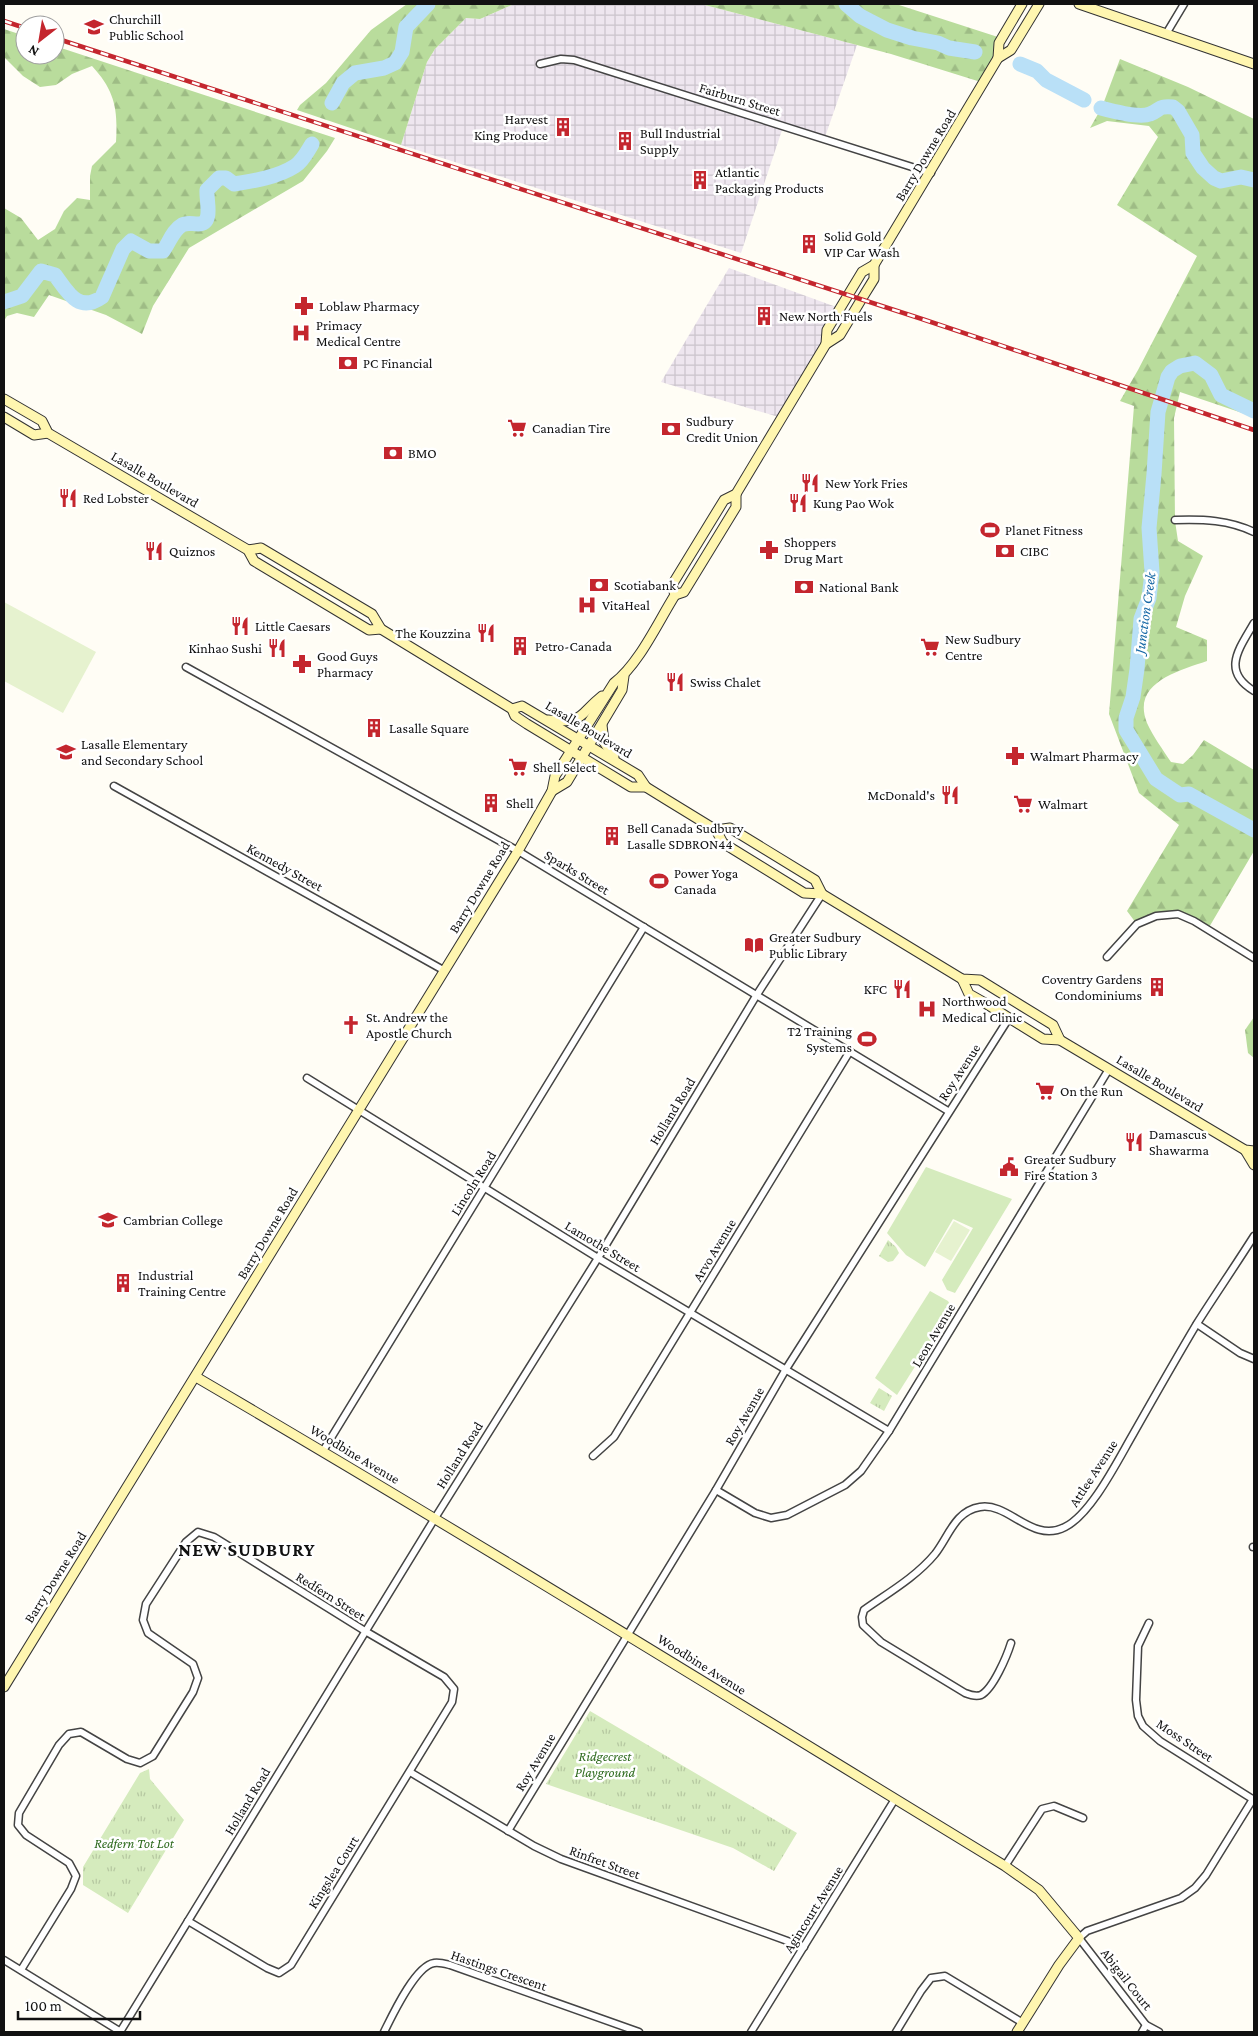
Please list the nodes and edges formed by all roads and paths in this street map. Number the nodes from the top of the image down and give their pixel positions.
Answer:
1 (1022, 4) edge
2 (1039, 4) edge
3 (1079, 4) edge
4 (1184, 4) edge
5 (1166, 34) junction
6 (998, 58) junction
7 (540, 64) dead end
8 (1254, 64) edge
9 (930, 173) junction
10 (874, 265) junction
11 (826, 344) junction
12 (4, 398) edge
13 (4, 417) edge
14 (48, 433) junction
15 (736, 494) junction
16 (1176, 520) dead end
17 (1254, 532) edge
18 (248, 550) junction
19 (674, 595) junction
20 (1254, 623) edge
21 (381, 629) junction
22 (186, 667) dead end
23 (624, 676) junction
24 (610, 689) junction
25 (1254, 691) edge
26 (512, 709) junction
27 (545, 720) junction
28 (602, 725) junction
29 (578, 739) junction
30 (589, 746) junction
31 (571, 751) junction
32 (582, 757) junction
33 (619, 763) junction
34 (114, 786) dead end
35 (646, 787) junction
36 (552, 791) junction
37 (716, 830) junction
38 (518, 851) junction
39 (822, 894) junction
40 (644, 927) junction
41 (1107, 956) dead end
42 (1254, 958) edge
43 (445, 970) junction
44 (962, 979) junction
45 (756, 996) junction
46 (1009, 1018) junction
47 (1060, 1040) junction
48 (850, 1051) junction
49 (1109, 1069) junction
50 (307, 1078) dead end
51 (358, 1110) junction
52 (948, 1111) junction
53 (1249, 1151) edge
54 (1254, 1165) edge
55 (484, 1188) junction
56 (1254, 1236) edge
57 (598, 1258) junction
58 (691, 1312) junction
59 (1197, 1324) junction
60 (1254, 1359) edge
61 (786, 1369) junction
62 (196, 1377) junction
63 (889, 1431) junction
64 (323, 1451) junction
65 (593, 1456) dead end
66 (716, 1490) junction
67 (435, 1518) junction
68 (1149, 1623) dead end
69 (365, 1631) junction
70 (626, 1634) junction
71 (1011, 1643) dead end
72 (4, 1686) edge
73 (454, 1689) joint
74 (410, 1772) junction
75 (896, 1799) junction
76 (1254, 1800) edge
77 (1083, 1818) dead end
78 (508, 1831) junction
79 (1005, 1866) junction
80 (188, 1921) junction
81 (1079, 1938) junction
82 (804, 1947) junction
83 (4, 1960) edge
84 (21, 1970) junction
85 (1023, 2023) junction
86 (1146, 2024) junction
87 (121, 2032) edge
88 (384, 2032) edge
89 (639, 2032) edge
90 (752, 2032) edge
91 (896, 2032) edge
92 (1017, 2032) edge
93 (1142, 2032) edge
94 (1159, 2032) edge

1 - 6 main road, Barry Downe Road
2 - 6 main road, Barry Downe Road
3 - 5 main road
4 - 5 street
5 - 8 main road
6 - 9 main road, Barry Downe Road
7 - 9 street, Fairburn Street
9 - 10 main road, Barry Downe Road
10 - 11 main road, Barry Downe Road
10 - 11 main road, Barry Downe Road
11 - 15 main road, Barry Downe Road
12 - 14 main road, Lasalle Boulevard
13 - 14 main road, Lasalle Boulevard
14 - 18 main road, Lasalle Boulevard
15 - 19 main road, Barry Downe Road
15 - 19 main road, Barry Downe Road
16 - 17 street
18 - 21 main road, Lasalle Boulevard
18 - 21 main road, Lasalle Boulevard
19 - 23 main road, Barry Downe Road
20 - 25 street
21 - 26 main road, Lasalle Boulevard
22 - 38 street, Sparks Street
23 - 24 main road, Barry Downe Road
23 - 28 main road, Barry Downe Road
24 - 27 main road
24 - 29 main road, Barry Downe Road
26 - 27 main road, Lasalle Boulevard
26 - 31 main road, Lasalle Boulevard
27 - 29 main road, Lasalle Boulevard
28 - 30 main road, Barry Downe Road
28 - 33 main road
29 - 30 main road, Lasalle Boulevard
29 - 31 main road, Barry Downe Road
30 - 32 main road, Barry Downe Road
30 - 33 main road, Lasalle Boulevard
31 - 32 main road, Lasalle Boulevard
31 - 36 main road, Barry Downe Road
32 - 35 main road, Lasalle Boulevard
32 - 36 main road, Barry Downe Road
33 - 35 main road, Lasalle Boulevard
34 - 43 street, Kennedy Street
35 - 37 main road, Lasalle Boulevard
36 - 38 main road, Barry Downe Road
37 - 39 main road, Lasalle Boulevard
37 - 39 main road, Lasalle Boulevard
38 - 40 street, Sparks Street
38 - 43 main road, Barry Downe Road
39 - 44 main road, Lasalle Boulevard
39 - 45 street, Holland Road
40 - 45 street, Sparks Street
40 - 55 street, Lincoln Road
41 - 42 street
43 - 51 main road, Barry Downe Road
44 - 46 main road, Lasalle Boulevard
44 - 47 main road, Lasalle Boulevard
45 - 48 street, Sparks Street
45 - 57 street, Holland Road
46 - 47 main road, Lasalle Boulevard
46 - 52 street, Roy Avenue
47 - 49 main road, Lasalle Boulevard
48 - 52 street, Sparks Street
48 - 58 street, Arvo Avenue
49 - 53 main road, Lasalle Boulevard
49 - 63 street, Leon Avenue
50 - 51 street, Lamothe Street
51 - 55 street, Lamothe Street
51 - 62 main road, Barry Downe Road
52 - 61 street, Roy Avenue
53 - 54 main road, Lasalle Boulevard
55 - 57 street, Lamothe Street
55 - 64 street, Lincoln Road
56 - 59 street, Attlee Avenue
57 - 58 street, Lamothe Street
57 - 67 street, Holland Road
58 - 61 street, Lamothe Street
58 - 65 street, Arvo Avenue
59 - 60 street
59 - 71 street, Attlee Avenue
61 - 63 street, Lamothe Street
61 - 66 street, Roy Avenue
62 - 64 main road, Woodbine Avenue
62 - 72 main road, Barry Downe Road
63 - 66 street, Leon Avenue
64 - 67 main road, Woodbine Avenue
66 - 70 street, Roy Avenue
67 - 69 street, Holland Road
67 - 70 main road, Woodbine Avenue
68 - 76 street, Moss Street
69 - 73 street, Redfern Street
69 - 80 street, Holland Road
69 - 84 street, Redfern Street
70 - 75 main road, Woodbine Avenue
70 - 78 street, Roy Avenue
73 - 74 street, Kingslea Court
74 - 78 street, Rinfret Street
74 - 80 street, Kingslea Court
75 - 79 main road, Woodbine Avenue
75 - 82 street, Agincourt Avenue
76 - 81 street
77 - 79 street
78 - 82 street, Rinfret Street
79 - 81 main road, Woodbine Avenue
80 - 87 street, Holland Road
81 - 85 main road
81 - 86 street, Abigail Court
82 - 90 street, Agincourt Avenue
83 - 84 street
84 - 87 street
85 - 91 street
85 - 92 main road
86 - 93 street
86 - 94 street, Abigail Court
88 - 89 street, Hastings Crescent

